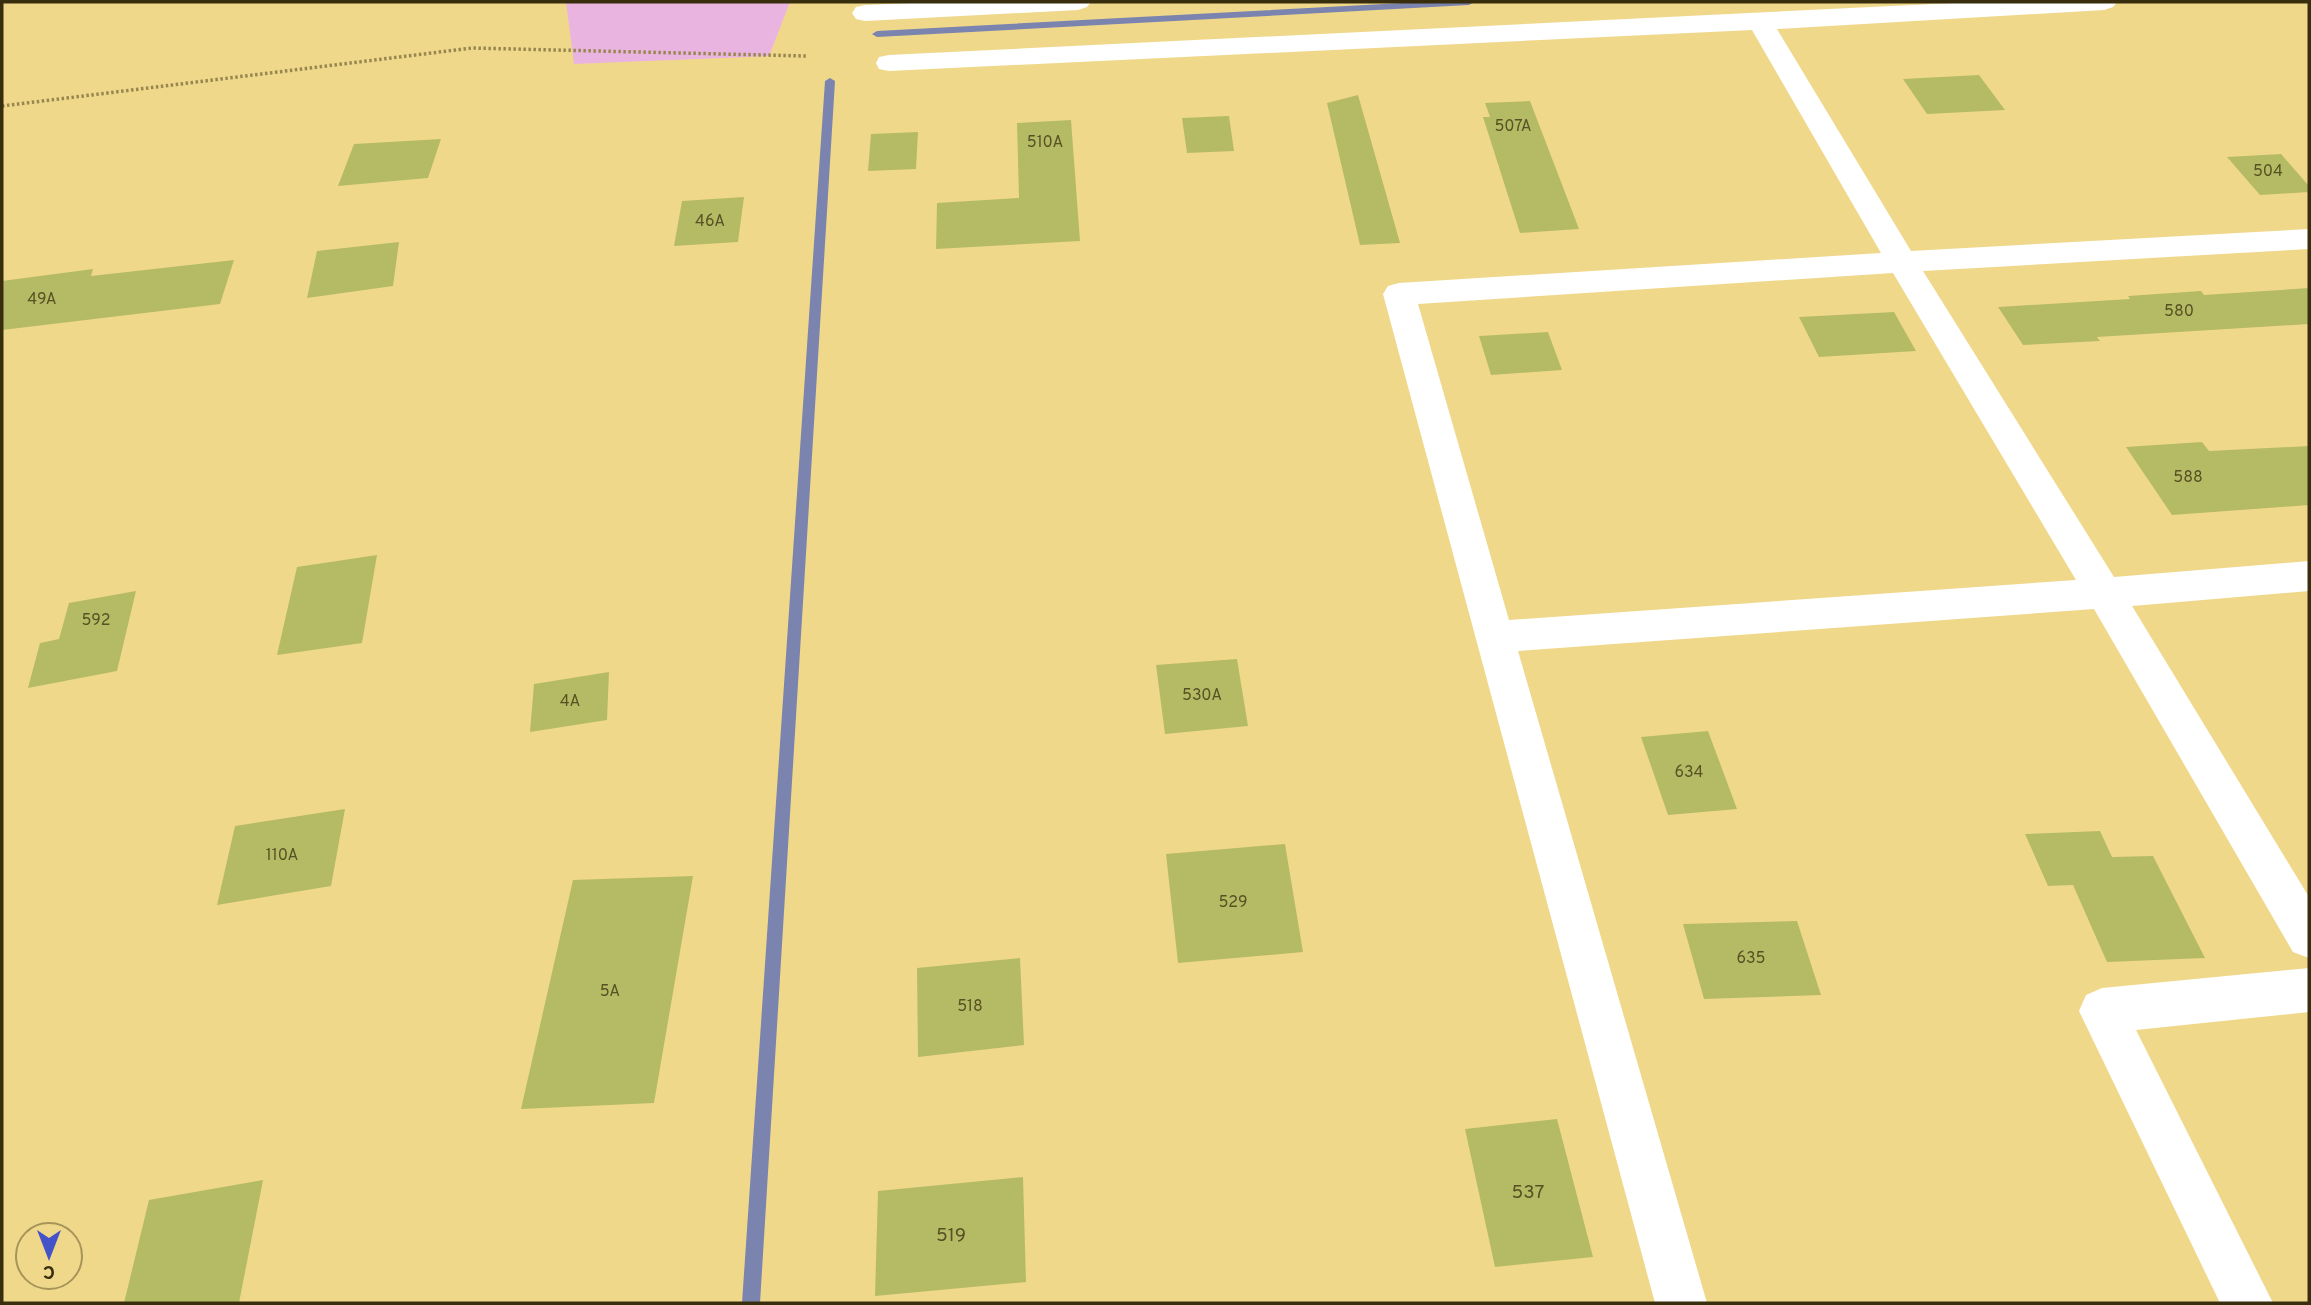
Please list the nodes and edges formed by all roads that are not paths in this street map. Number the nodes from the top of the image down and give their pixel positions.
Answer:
1 (1078, 2) edge
2 (2104, 2) edge
3 (865, 13) dead end
4 (1760, 22) junction
5 (889, 63) dead end
6 (2309, 239) edge
7 (1902, 262) junction
8 (2309, 576) edge
9 (2104, 593) junction
10 (1497, 637) junction
11 (2309, 937) edge
12 (2309, 990) edge
13 (1681, 1303) edge
14 (2247, 1303) edge

1 - 3 lane
2 - 4 lane
4 - 5 lane
4 - 7 lane
6 - 7 lane
7 - 9 lane
7 - 10 lane
8 - 9 lane
9 - 10 lane
9 - 11 lane
10 - 13 lane
12 - 14 lane

